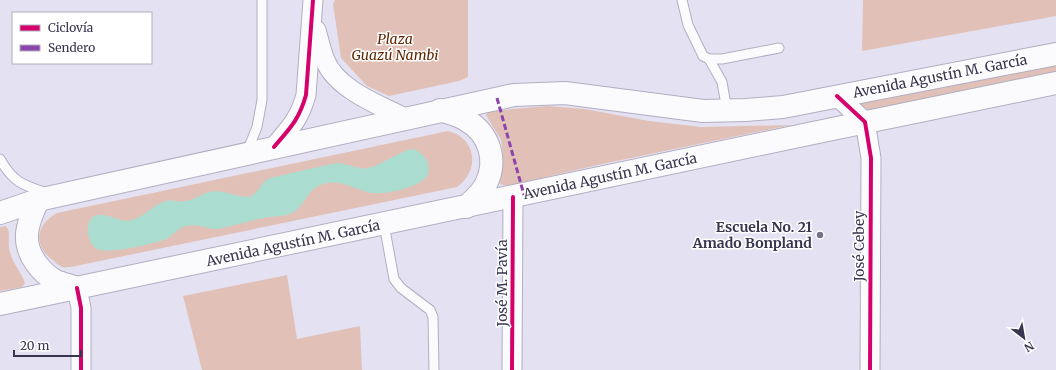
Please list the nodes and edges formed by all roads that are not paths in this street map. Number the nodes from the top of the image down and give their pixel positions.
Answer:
1 (262, 0) edge
2 (682, 0) edge
3 (313, 8) edge
4 (779, 48) dead end
5 (1056, 54) edge
6 (709, 60) junction
7 (1056, 83) edge
8 (837, 96) junction
9 (440, 110) junction
10 (726, 111) junction
11 (405, 118) junction
12 (865, 122) junction
13 (274, 147) junction
14 (247, 153) junction
15 (0, 159) edge
16 (513, 197) junction
17 (47, 198) junction
18 (466, 207) junction
19 (4, 208) edge
20 (384, 224) junction
21 (77, 288) junction
22 (0, 304) edge
23 (81, 370) edge
24 (434, 370) edge
25 (512, 370) edge
26 (870, 370) edge

1 - 14 lane
2 - 6 lane
3 - 11 street
3 - 13 street
4 - 6 lane
5 - 8 main road, Avenida Agustín M. García
6 - 10 lane
7 - 12 main road, Avenida Agustín M. García
8 - 10 main road, Avenida Agustín M. García
8 - 12 street
9 - 10 main road, Avenida Agustín M. García
9 - 11 main road, Avenida Agustín M. García
9 - 18 main road
11 - 13 main road, Avenida Agustín M. García
12 - 16 main road, Avenida Agustín M. García
12 - 26 street, José Cebey
13 - 14 main road, Avenida Agustín M. García
14 - 17 main road, Avenida Agustín M. García
15 - 17 lane
16 - 18 main road, Avenida Agustín M. García
16 - 25 street, José M. Pavía
17 - 19 main road, Avenida Agustín M. García
17 - 21 main road
18 - 20 main road, Avenida Agustín M. García
20 - 21 main road, Avenida Agustín M. García
20 - 24 lane
21 - 22 main road, Avenida Agustín M. García
21 - 23 street

